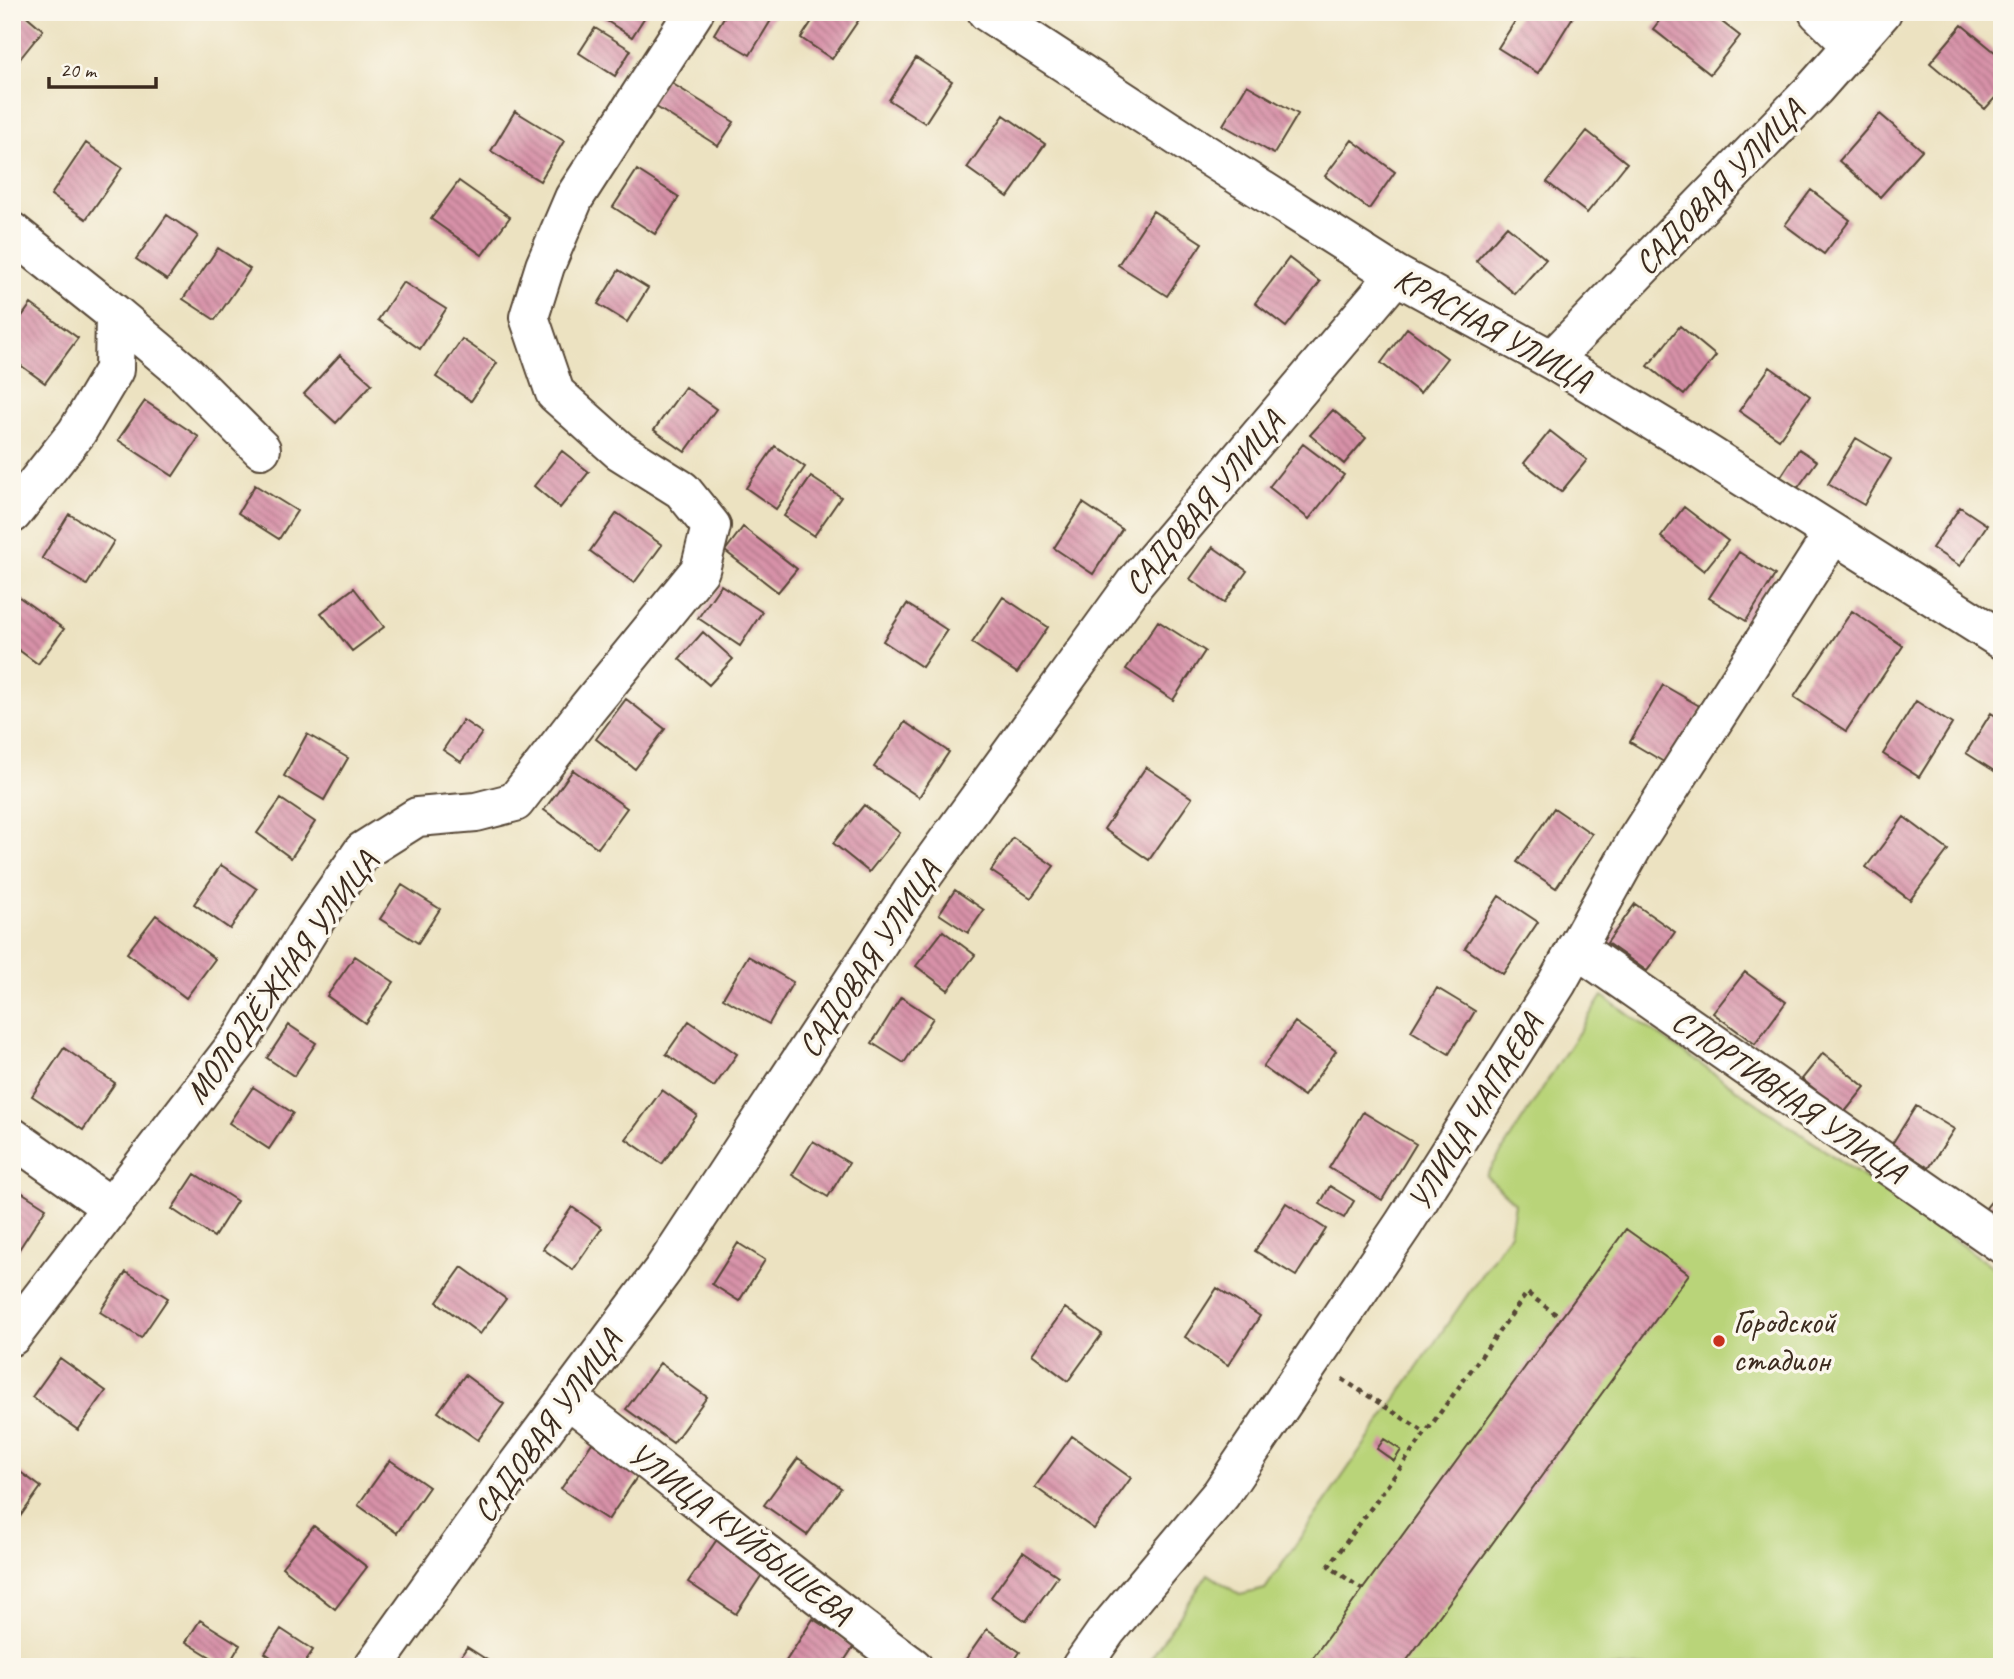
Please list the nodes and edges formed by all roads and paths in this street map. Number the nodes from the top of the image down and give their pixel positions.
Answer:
1 (694, 12) edge
2 (987, 12) edge
3 (1818, 12) edge
4 (1882, 12) edge
5 (1853, 45) junction
6 (12, 232) edge
7 (1396, 275) junction
8 (115, 314) junction
9 (1552, 360) junction
10 (261, 449) dead end
11 (12, 514) edge
12 (1833, 534) junction
13 (2002, 640) edge
14 (1576, 947) junction
15 (12, 1138) edge
16 (111, 1207) junction
17 (2002, 1244) edge
18 (1561, 1318) dead end
19 (12, 1336) edge
20 (1312, 1360) junction
21 (567, 1398) junction
22 (1426, 1433) junction
23 (1363, 1590) dead end
24 (373, 1667) edge
25 (913, 1667) edge
26 (1082, 1667) edge

1 - 16 street, МОЛОДЁЖНАЯ УЛИЦА
2 - 7 street, КРАСНАЯ УЛИЦА
3 - 5 street
4 - 5 street, САДОВАЯ УЛИЦА
5 - 9 street, САДОВАЯ УЛИЦА
6 - 8 street
7 - 9 street, КРАСНАЯ УЛИЦА
7 - 21 street, САДОВАЯ УЛИЦА
8 - 10 street
8 - 11 street
9 - 12 street, КРАСНАЯ УЛИЦА
12 - 13 street, КРАСНАЯ УЛИЦА
12 - 14 street, УЛИЦА ЧАПАЕВА
14 - 17 street, СПОРТИВНАЯ УЛИЦА
14 - 20 street, УЛИЦА ЧАПАЕВА
15 - 16 street
16 - 19 street, МОЛОДЁЖНАЯ УЛИЦА
18 - 22 path
20 - 22 path
20 - 26 street, УЛИЦА ЧАПАЕВА
21 - 24 street, САДОВАЯ УЛИЦА
21 - 25 street, УЛИЦА КУЙБЫШЕВА
22 - 23 path

